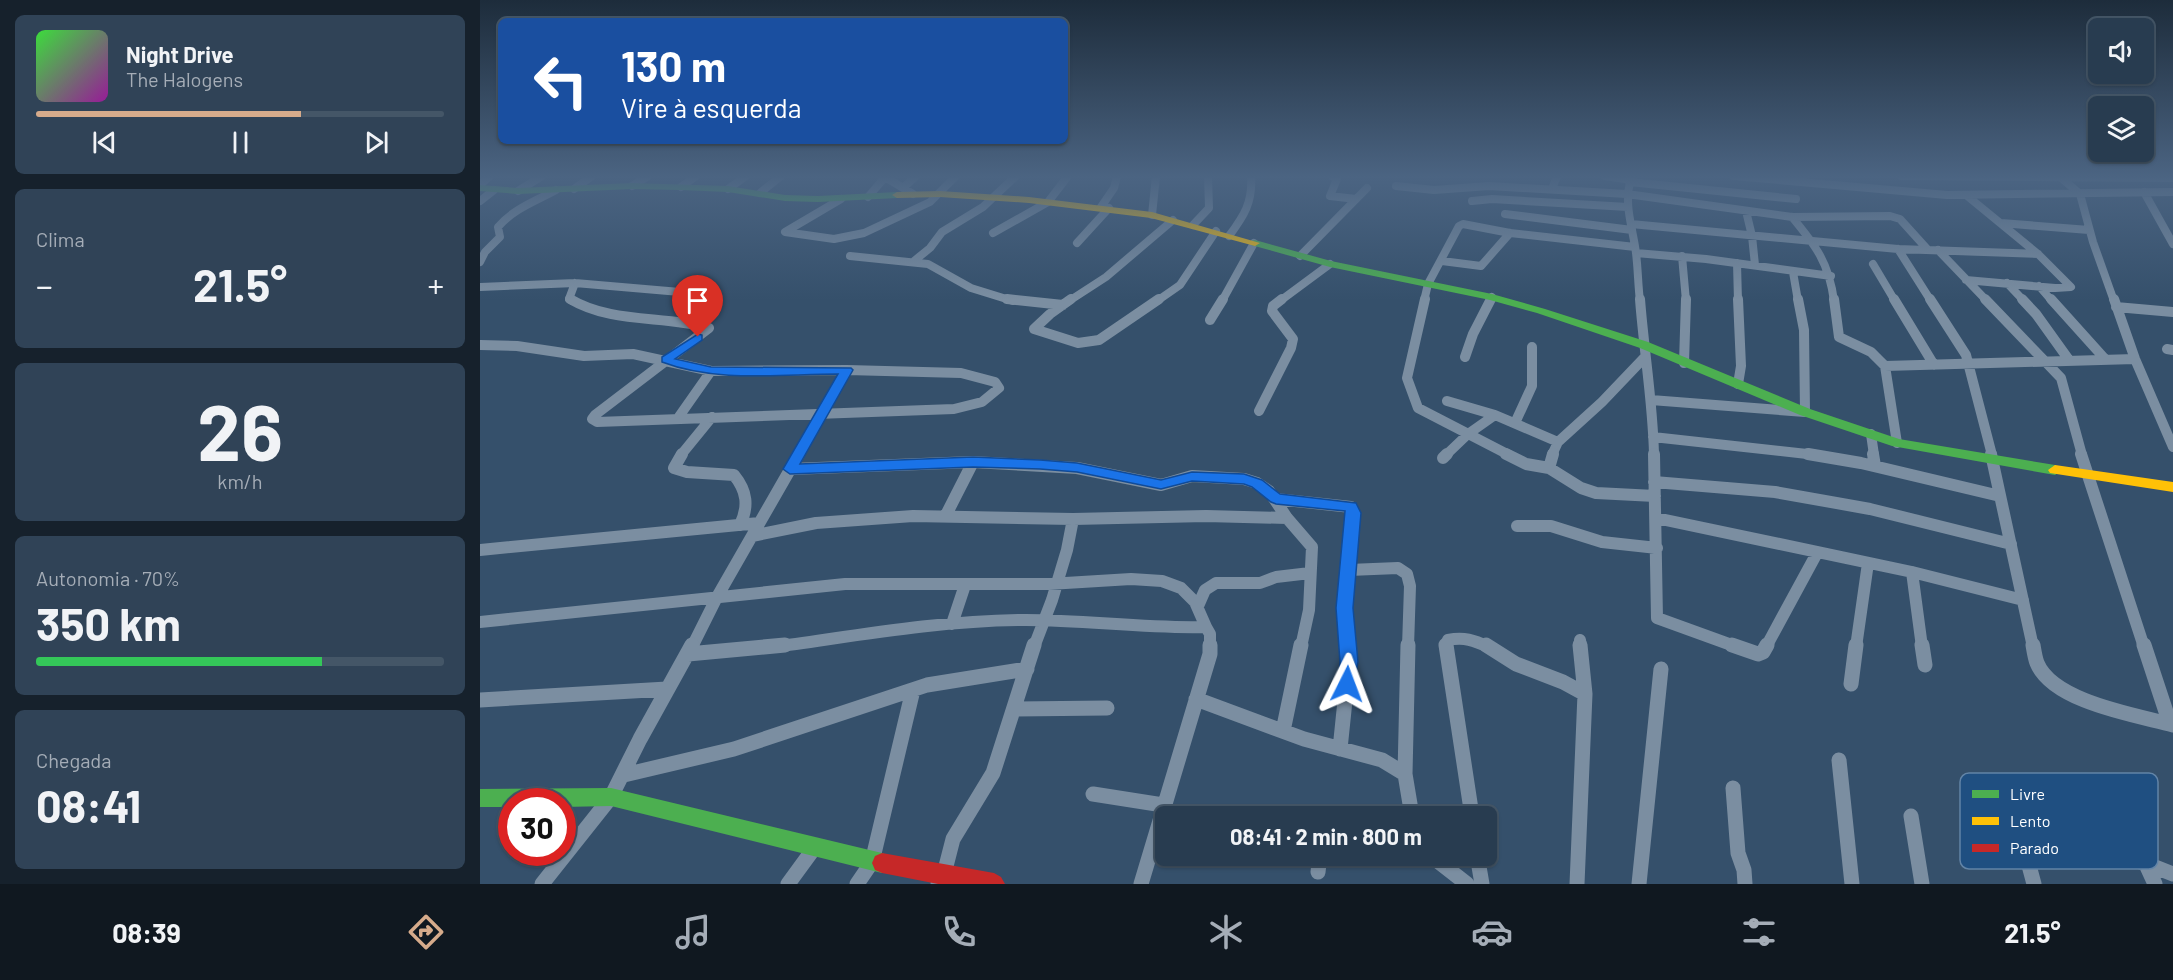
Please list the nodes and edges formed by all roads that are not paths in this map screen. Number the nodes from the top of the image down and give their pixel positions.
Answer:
1 (509, 217) edge
2 (810, 217) edge
3 (898, 217) edge
4 (966, 217) edge
5 (1020, 217) edge
6 (1098, 217) edge
7 (1163, 217) edge
8 (1200, 217) edge
9 (1239, 217) edge
10 (1338, 217) edge
11 (1537, 217) edge
12 (1630, 217) edge
13 (1748, 217) edge
14 (1792, 217) edge
15 (1897, 217) edge
16 (1994, 217) edge
17 (2086, 217) edge
18 (2158, 217) edge
19 (1173, 220) junction
20 (2001, 223) junction
21 (1193, 225) junction
22 (1632, 227) junction
23 (2089, 230) junction
24 (993, 232) dead end
25 (1510, 233) junction
26 (1222, 234) junction
27 (1752, 236) junction
28 (1812, 241) junction
29 (1077, 243) dead end
30 (1254, 243) junction
31 (2173, 243) edge
32 (1898, 249) junction
33 (1636, 250) junction
34 (1933, 250) junction
35 (2038, 254) junction
36 (850, 256) dead end
37 (1300, 256) junction
38 (1682, 256) junction
39 (914, 261) junction
40 (1442, 261) junction
41 (480, 262) edge
42 (1737, 263) junction
43 (1330, 264) junction
44 (1873, 264) dead end
45 (1755, 265) junction
46 (1793, 272) junction
47 (1831, 276) junction
48 (1966, 280) junction
49 (574, 283) junction
50 (2007, 283) junction
51 (1428, 284) junction
52 (2038, 286) junction
53 (480, 287) edge
54 (715, 295) dead end
55 (1492, 297) junction
56 (1063, 305) junction
57 (2116, 307) junction
58 (2173, 312) edge
59 (1210, 320) dead end
60 (480, 345) edge
61 (1532, 347) dead end
62 (1644, 351) junction
63 (1465, 357) dead end
64 (2105, 359) junction
65 (2135, 359) junction
66 (666, 360) junction
67 (2044, 360) junction
68 (2069, 360) junction
69 (1967, 362) junction
70 (1684, 363) junction
71 (1934, 365) junction
72 (1885, 366) junction
73 (847, 370) junction
74 (711, 371) junction
75 (1738, 384) junction
76 (1447, 400) dead end
77 (1651, 400) junction
78 (1259, 411) dead end
79 (1805, 412) junction
80 (823, 414) junction
81 (1495, 415) junction
82 (712, 417) junction
83 (678, 418) junction
84 (1515, 423) junction
85 (1468, 434) junction
86 (1871, 434) junction
87 (1653, 437) junction
88 (1558, 442) junction
89 (1897, 443) junction
90 (2173, 447) edge
91 (1443, 458) dead end
92 (1993, 461) junction
93 (973, 462) junction
94 (1875, 466) junction
95 (1549, 468) junction
96 (790, 469) junction
97 (2087, 474) junction
98 (1654, 482) junction
99 (2173, 488) edge
100 (1655, 496) junction
101 (2000, 496) junction
102 (1276, 499) junction
103 (946, 515) junction
104 (1287, 518) junction
105 (1656, 518) junction
106 (1073, 519) junction
107 (759, 523) junction
108 (740, 525) junction
109 (1517, 526) dead end
110 (753, 536) junction
111 (2011, 544) junction
112 (1657, 548) junction
113 (480, 550) edge
114 (1817, 552) junction
115 (1868, 563) junction
116 (1349, 570) junction
117 (1912, 572) junction
118 (1311, 573) junction
119 (1057, 584) junction
120 (965, 585) junction
121 (717, 597) junction
122 (2023, 600) junction
123 (1198, 606) junction
124 (480, 621) edge
125 (1045, 621) junction
126 (952, 624) junction
127 (1206, 627) junction
128 (1580, 640) dead end
129 (688, 654) junction
130 (1925, 665) dead end
131 (1027, 669) junction
132 (1661, 669) dead end
133 (1851, 684) dead end
134 (667, 689) junction
135 (913, 690) junction
136 (1585, 694) junction
137 (1196, 699) junction
138 (480, 700) edge
139 (1107, 708) dead end
140 (1016, 709) junction
141 (2172, 725) edge
142 (1283, 731) junction
143 (1341, 749) junction
144 (1839, 760) dead end
145 (1405, 774) junction
146 (624, 775) junction
147 (1733, 788) dead end
148 (1093, 794) dead end
149 (611, 797) junction
150 (480, 798) edge
151 (1163, 805) junction
152 (1410, 806) edge
153 (1470, 806) edge
154 (1911, 816) dead end
155 (815, 847) junction
156 (872, 862) junction
157 (1319, 866) edge
158 (1444, 866) edge
159 (1480, 866) edge
160 (2030, 869) edge
161 (2148, 869) edge
162 (2158, 869) edge
163 (1318, 872) dead end
164 (2173, 874) edge
165 (941, 879) edge
166 (542, 884) edge
167 (788, 884) edge
168 (857, 884) edge
169 (994, 884) edge
170 (1141, 884) edge
171 (1467, 884) edge
172 (1482, 884) edge
173 (1577, 884) edge
174 (1639, 884) edge
175 (1745, 884) edge
176 (1852, 884) edge
177 (1922, 884) edge
178 (2034, 884) edge
179 (2155, 884) edge

1 - 41 street
2 - 3 street
4 - 39 street
5 - 24 street
6 - 29 street
7 - 19 street
8 - 21 street
9 - 26 street
10 - 37 street
11 - 22 street
12 - 22 street
13 - 27 street
14 - 28 street
15 - 34 street
16 - 20 street
17 - 23 street
18 - 31 street
19 - 21 street
19 - 56 street
20 - 23 street
20 - 35 street
21 - 26 street
22 - 27 street
22 - 33 street
23 - 57 street
25 - 33 street
25 - 40 street
25 - 40 street
26 - 30 street
26 - 56 street
27 - 28 street
27 - 45 street
28 - 32 street
28 - 47 street
30 - 37 street
30 - 59 street
32 - 34 street
32 - 69 street
33 - 38 street
33 - 62 street
34 - 35 street
34 - 48 street
35 - 52 street
36 - 39 street
37 - 43 street
38 - 42 street
38 - 70 street
39 - 56 street
40 - 51 street
42 - 45 street
42 - 75 street
43 - 51 street
43 - 78 street
44 - 71 street
45 - 46 street
46 - 47 street
46 - 79 street
47 - 72 street
48 - 50 street
48 - 67 street
49 - 53 street
49 - 54 street
49 - 66 street
50 - 52 street
50 - 68 street
51 - 55 street
51 - 85 street
52 - 64 street
55 - 62 street
55 - 63 street
57 - 58 street
57 - 65 street
60 - 66 street
61 - 84 street
62 - 70 street
62 - 77 street
62 - 88 street
64 - 65 street
64 - 68 street
65 - 90 street
66 - 74 street
66 - 83 street
67 - 68 street
67 - 69 street
67 - 97 street
69 - 71 street
69 - 92 street
70 - 75 street
71 - 72 street
72 - 89 street
73 - 74 street
73 - 80 street
73 - 80 street
74 - 83 street
75 - 79 street
76 - 81 street
77 - 79 street
77 - 87 street
79 - 86 street
80 - 82 street
80 - 96 street
81 - 84 street
81 - 85 street
82 - 83 street
82 - 108 street
84 - 88 street
85 - 91 street
85 - 95 street
86 - 89 street
86 - 94 street
87 - 94 street
87 - 98 street
88 - 95 street
89 - 92 street
92 - 97 street
92 - 101 street
93 - 96 street
93 - 102 street
93 - 103 street
94 - 101 street
95 - 100 street
96 - 107 street
97 - 99 street
97 - 141 street
98 - 100 street
98 - 111 street
100 - 105 street
101 - 111 street
102 - 104 street
102 - 116 street
103 - 106 street
103 - 110 street
104 - 106 street
104 - 118 street
105 - 112 street
105 - 114 street
106 - 119 street
107 - 108 street
107 - 110 street
108 - 113 street
109 - 112 street
110 - 121 street
111 - 122 street
112 - 114 street
114 - 115 street
115 - 117 street
115 - 133 street
116 - 143 street
116 - 145 street
117 - 122 street
117 - 130 street
118 - 123 street
118 - 142 street
119 - 120 street
119 - 123 street
119 - 125 street
120 - 121 street
120 - 126 street
121 - 124 street
121 - 129 street
122 - 141 street
123 - 127 street
125 - 126 street
125 - 127 street
125 - 131 street
126 - 129 street
127 - 137 street
128 - 136 street
129 - 134 street
131 - 135 street
131 - 140 street
132 - 174 street
134 - 138 street
134 - 146 street
135 - 146 street
135 - 156 street
136 - 153 street
136 - 173 street
137 - 142 street
137 - 151 street
139 - 140 street
140 - 165 street
142 - 143 street
143 - 145 street
144 - 176 street
145 - 152 street
146 - 149 street
147 - 175 street
148 - 151 street
149 - 150 street
149 - 155 street
149 - 166 street
151 - 170 street
154 - 177 street
155 - 156 street
155 - 167 street
156 - 165 street
156 - 168 street
157 - 163 street
158 - 171 street
159 - 172 street
160 - 178 street
161 - 179 street
162 - 164 street
165 - 169 street

